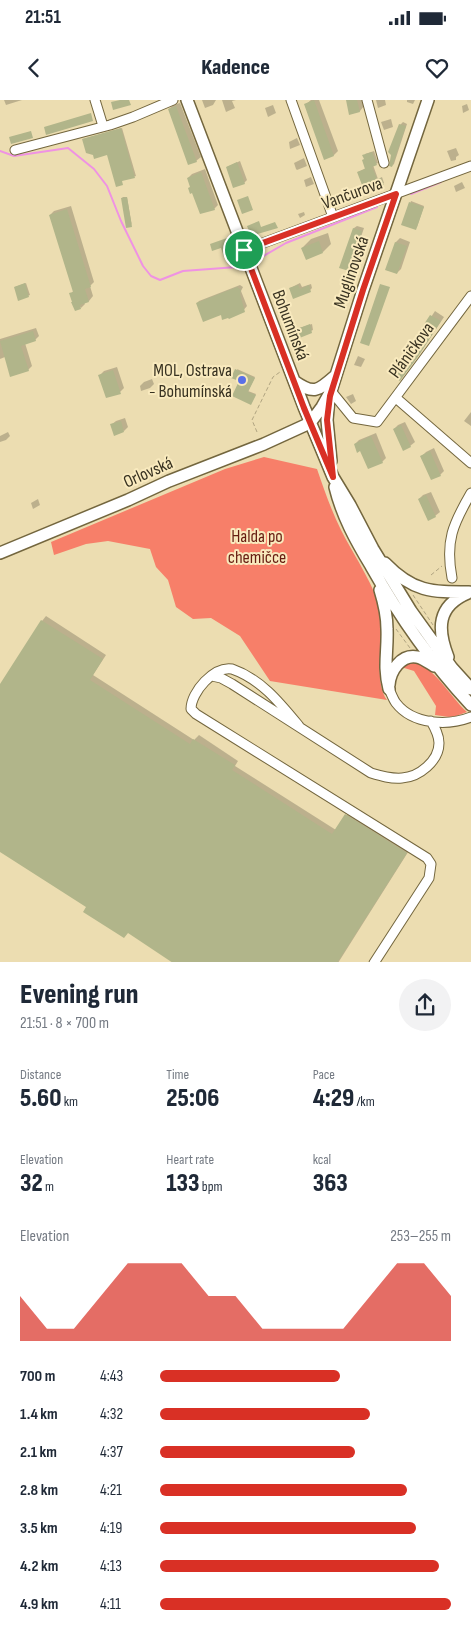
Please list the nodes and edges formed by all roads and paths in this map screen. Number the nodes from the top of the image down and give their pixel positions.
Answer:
1 (96, 100) edge
2 (173, 100) edge
3 (187, 100) edge
4 (291, 100) edge
5 (367, 100) edge
6 (428, 100) edge
7 (103, 126) junction
8 (15, 150) dead end
9 (384, 163) dead end
10 (471, 166) edge
11 (396, 194) junction
12 (333, 217) junction
13 (244, 250) junction
14 (471, 296) edge
15 (280, 372) dead end
16 (335, 376) junction
17 (294, 380) junction
18 (330, 394) junction
19 (396, 398) junction
20 (310, 423) junction
21 (257, 432) dead end
22 (471, 463) edge
23 (333, 477) junction
24 (471, 493) edge
25 (19, 545) junction
26 (0, 548) edge
27 (373, 550) junction
28 (0, 553) edge
29 (449, 561) junction
30 (431, 575) dead end
31 (376, 576) junction
32 (452, 578) dead end
33 (405, 580) junction
34 (470, 592) edge
35 (396, 628) dead end
36 (442, 638) junction
37 (416, 657) junction
38 (450, 673) junction
39 (212, 676) junction
40 (389, 689) junction
41 (471, 689) edge
42 (469, 703) edge
43 (471, 717) edge
44 (431, 721) junction
45 (448, 722) junction
46 (299, 726) junction
47 (438, 734) junction
48 (374, 962) edge

1 - 7 street
2 - 7 street
3 - 13 main road, Bohumínská
4 - 12 street
5 - 9 street
6 - 11 main road, Muglinovská
7 - 8 street
10 - 11 street, Vančurova
11 - 12 street, Vančurova
11 - 16 main road, Muglinovská
12 - 13 street, Vančurova
13 - 17 main road, Bohumínská
14 - 19 street, Pláničkova
15 - 21 path
16 - 17 main road
16 - 18 main road, Muglinovská
17 - 20 main road, Bohumínská
18 - 19 street, Pláničkova
18 - 20 main road, Muglinovská
18 - 23 main road
19 - 22 street
20 - 23 main road, Bohumínská
20 - 25 main road, Orlovská
23 - 27 main road, Bohumínská
23 - 31 main road, Bohumínská
24 - 29 street
25 - 26 street
25 - 28 main road, Orlovská
27 - 33 main road
27 - 38 main road, Bohumínská
29 - 30 path
29 - 32 street
31 - 38 main road, Bohumínská
31 - 40 main road
33 - 34 main road
33 - 36 path
34 - 36 main road
35 - 37 path
36 - 38 main road
37 - 38 main road
37 - 40 main road
38 - 41 main road, Bohumínská
38 - 42 main road, Bohumínská
39 - 46 street
39 - 46 street
39 - 48 street
40 - 44 street
43 - 45 street
44 - 45 street
44 - 47 street
45 - 47 street
46 - 47 street

